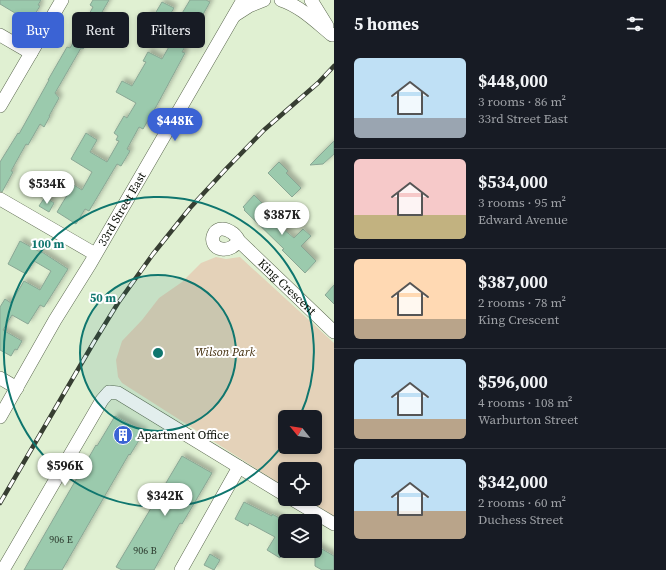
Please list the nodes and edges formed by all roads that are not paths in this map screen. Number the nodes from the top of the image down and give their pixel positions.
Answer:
1 (62, 0) edge
2 (243, 0) edge
3 (264, 0) edge
4 (281, 0) edge
5 (311, 0) edge
6 (232, 17) junction
7 (0, 35) edge
8 (333, 37) edge
9 (31, 53) junction
10 (0, 106) edge
11 (0, 199) edge
12 (239, 241) dead end
13 (95, 254) junction
14 (334, 332) edge
15 (0, 378) edge
16 (17, 388) junction
17 (0, 417) edge
18 (239, 467) junction
19 (278, 491) edge
20 (304, 506) edge
21 (334, 524) edge
22 (3, 570) edge
23 (181, 570) edge

1 - 9 street
2 - 6 street, 33rd Street East
3 - 6 street
4 - 8 street
5 - 8 street
6 - 13 street, 33rd Street East
7 - 9 street
9 - 10 street
11 - 13 street
12 - 14 street, King Crescent
13 - 16 street, 33rd Street East
15 - 16 street
16 - 17 street, 33rd Street East
18 - 19 street
18 - 22 street
18 - 23 street
20 - 21 street

